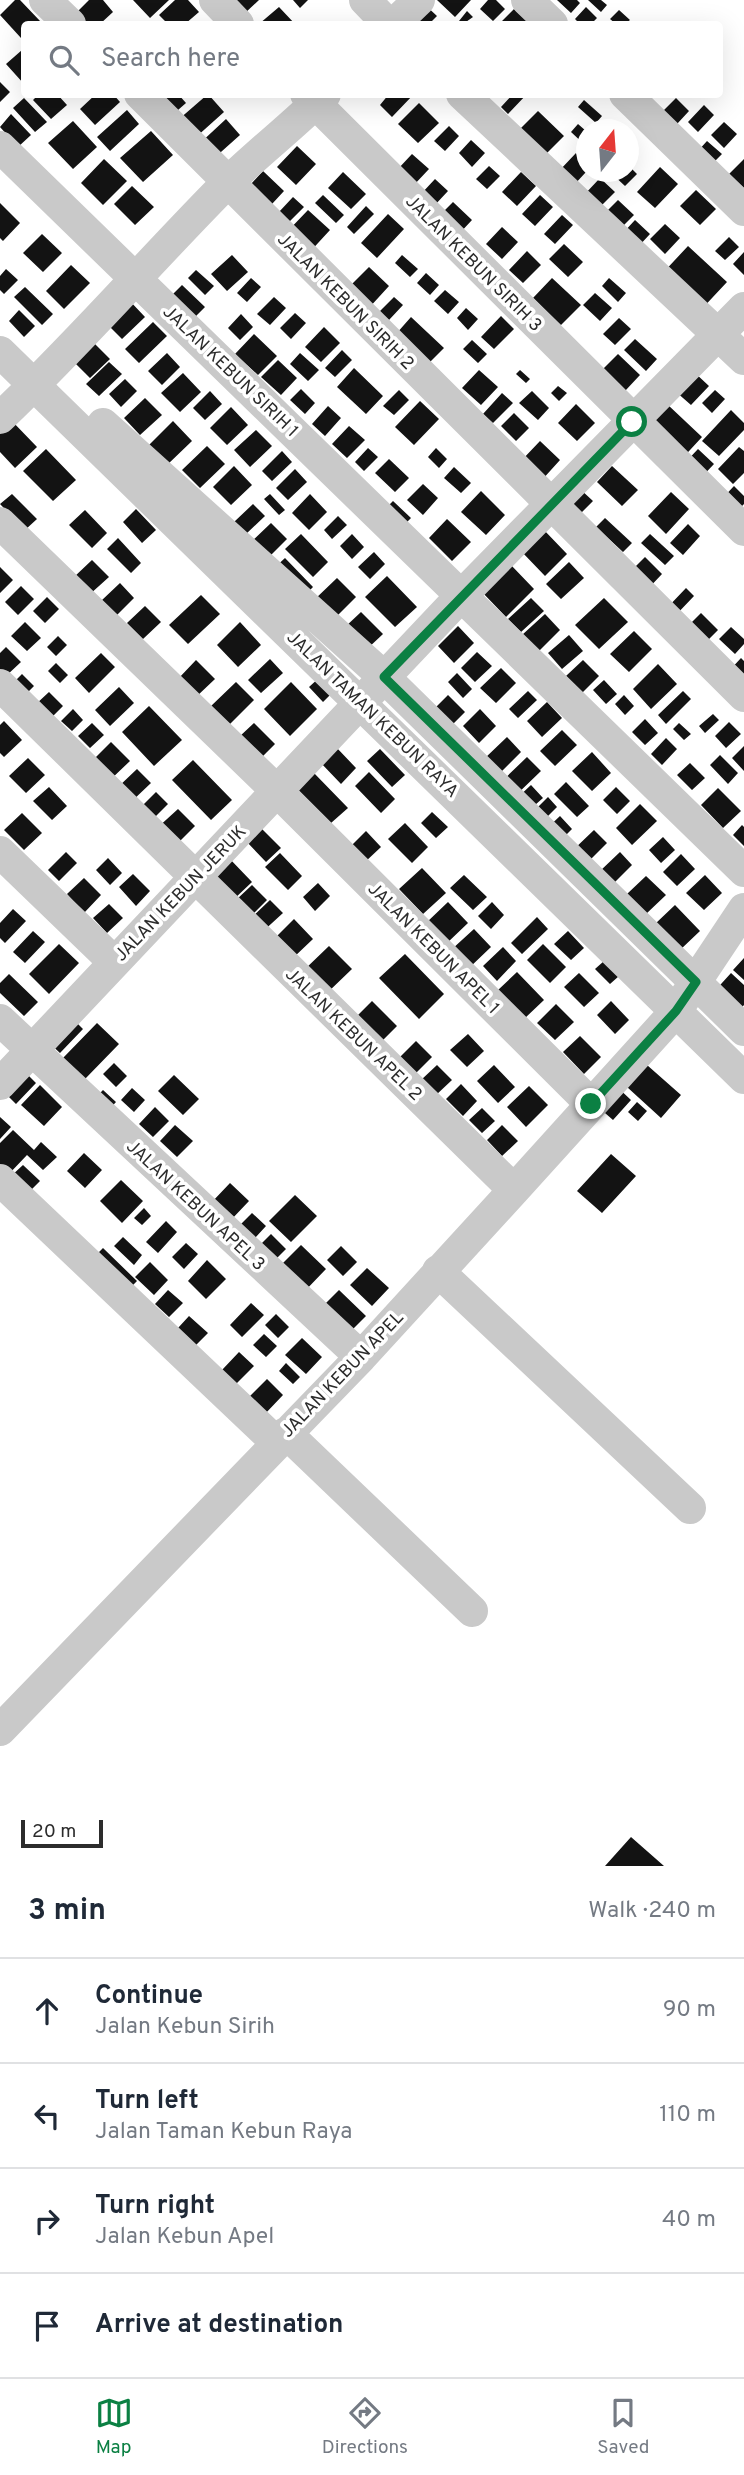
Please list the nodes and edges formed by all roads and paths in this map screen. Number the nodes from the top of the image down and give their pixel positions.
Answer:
1 (45, 0) edge
2 (215, 0) edge
3 (365, 0) edge
4 (419, 0) edge
5 (527, 0) edge
6 (67, 21) edge
7 (236, 21) edge
8 (385, 21) edge
9 (397, 21) edge
10 (549, 21) edge
11 (144, 98) edge
12 (315, 98) edge
13 (466, 98) edge
14 (629, 98) edge
15 (0, 147) edge
16 (228, 182) junction
17 (744, 210) edge
18 (135, 276) junction
19 (744, 308) edge
20 (0, 327) edge
21 (719, 333) junction
22 (0, 352) edge
23 (744, 359) edge
24 (40, 380) junction
25 (0, 418) edge
26 (632, 422) junction
27 (551, 507) junction
28 (0, 523) edge
29 (744, 530) edge
30 (462, 595) junction
31 (384, 677) junction
32 (0, 685) edge
33 (744, 696) edge
34 (362, 703) junction
35 (277, 791) junction
36 (0, 852) edge
37 (744, 871) edge
38 (194, 878) junction
39 (744, 909) edge
40 (114, 962) junction
41 (696, 982) junction
42 (676, 1011) junction
43 (0, 1020) edge
44 (744, 1030) edge
45 (31, 1052) junction
46 (744, 1078) edge
47 (0, 1084) edge
48 (591, 1104) junction
49 (0, 1180) edge
50 (514, 1190) junction
51 (438, 1270) junction
52 (360, 1357) junction
53 (281, 1438) junction
54 (690, 1508) dead end
55 (472, 1611) dead end
56 (0, 1730) edge

1 - 6 street
2 - 7 street
3 - 8 street
4 - 9 street
5 - 10 street
11 - 16 street, JALAN KEBUN SIRIH 2
12 - 16 street
12 - 26 street, JALAN KEBUN SIRIH 3
13 - 21 street
14 - 17 street
15 - 18 street, JALAN KEBUN SIRIH 1
16 - 18 street
16 - 27 street, JALAN KEBUN SIRIH 2
18 - 24 street
18 - 30 street, JALAN KEBUN SIRIH 1
19 - 21 street, JALAN KEBUN JERUK
20 - 24 street, JALAN TAMAN KEBUN RAYA
21 - 23 street
21 - 26 street, JALAN KEBUN JERUK
22 - 24 street, JALAN TAMAN KEBUN RAYA
24 - 25 street
24 - 31 street, JALAN TAMAN KEBUN RAYA
24 - 34 street, JALAN TAMAN KEBUN RAYA
26 - 27 street, JALAN KEBUN JERUK
26 - 29 street, JALAN KEBUN SIRIH 3
27 - 30 street, JALAN KEBUN JERUK
27 - 33 street, JALAN KEBUN SIRIH 2
28 - 35 street, JALAN KEBUN APEL 1
30 - 31 street, JALAN KEBUN JERUK
30 - 37 street, JALAN KEBUN SIRIH 1
31 - 34 street, JALAN KEBUN JERUK
31 - 41 street, JALAN TAMAN KEBUN RAYA
32 - 38 street, JALAN KEBUN APEL 2
34 - 35 street, JALAN KEBUN JERUK
34 - 42 street, JALAN TAMAN KEBUN RAYA
35 - 38 street, JALAN KEBUN JERUK
35 - 48 street, JALAN KEBUN APEL 1
36 - 40 street
38 - 40 street, JALAN KEBUN JERUK
38 - 50 street, JALAN KEBUN APEL 2
39 - 41 street, JALAN KEBUN APEL
40 - 45 street, JALAN KEBUN JERUK
41 - 42 street, JALAN KEBUN APEL
41 - 44 street, JALAN TAMAN KEBUN RAYA
42 - 46 street, JALAN TAMAN KEBUN RAYA
42 - 48 street, JALAN KEBUN APEL
43 - 45 street, JALAN KEBUN APEL 3
45 - 47 street, JALAN KEBUN JERUK
45 - 52 street, JALAN KEBUN APEL 3
48 - 50 street, JALAN KEBUN APEL
49 - 53 street
50 - 51 street, JALAN KEBUN APEL
51 - 52 street, JALAN KEBUN APEL
51 - 54 street
52 - 53 street, JALAN KEBUN APEL
53 - 55 street
53 - 56 street, JALAN KEBUN APEL

